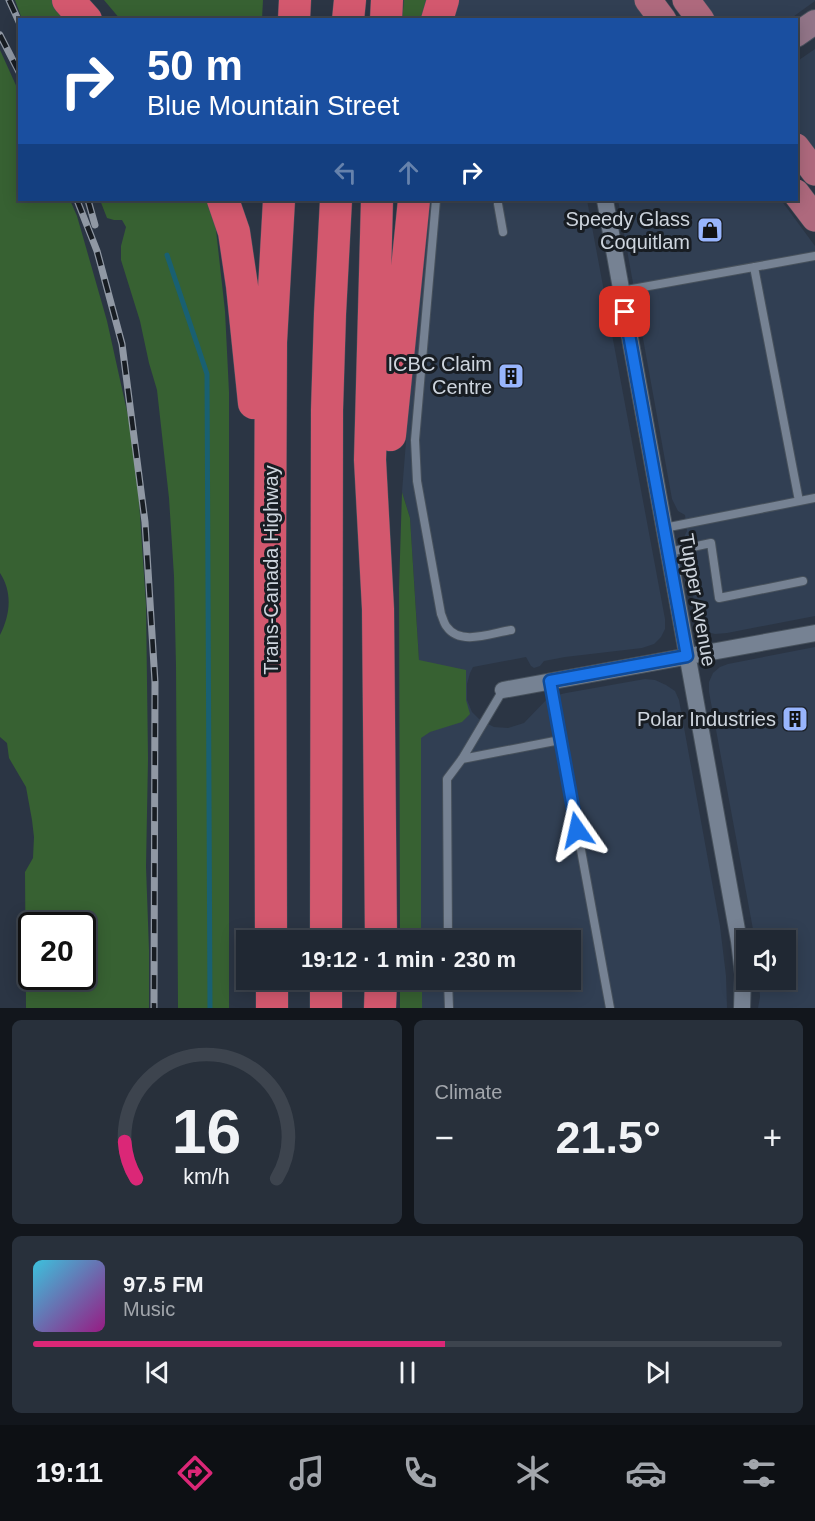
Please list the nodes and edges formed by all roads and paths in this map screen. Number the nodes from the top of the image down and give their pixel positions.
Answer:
1 (68, 0) edge
2 (296, 0) edge
3 (350, 0) edge
4 (387, 0) edge
5 (443, 0) edge
6 (648, 0) edge
7 (686, 0) edge
8 (84, 18) edge
9 (294, 18) edge
10 (348, 18) edge
11 (386, 18) edge
12 (438, 18) edge
13 (662, 18) edge
14 (700, 18) edge
15 (815, 22) edge
16 (798, 34) edge
17 (798, 150) edge
18 (815, 172) edge
19 (798, 196) edge
20 (223, 201) edge
21 (279, 201) edge
22 (336, 201) edge
23 (377, 201) edge
24 (414, 201) edge
25 (436, 201) edge
26 (605, 201) edge
27 (498, 204) dead end
28 (815, 218) edge
29 (503, 231) dead end
30 (815, 256) edge
31 (754, 267) junction
32 (621, 291) junction
33 (815, 498) edge
34 (799, 501) junction
35 (664, 528) junction
36 (669, 552) junction
37 (270, 563) junction
38 (803, 581) dead end
39 (378, 609) junction
40 (511, 630) dead end
41 (815, 633) edge
42 (687, 656) junction
43 (550, 681) junction
44 (503, 690) joint
45 (560, 740) junction
46 (462, 759) junction
47 (272, 930) edge
48 (326, 930) edge
49 (381, 930) edge
50 (448, 930) edge
51 (272, 990) edge
52 (326, 990) edge
53 (381, 990) edge
54 (448, 990) edge
55 (272, 1008) edge
56 (326, 1008) edge
57 (380, 1008) edge
58 (449, 1008) edge
59 (610, 1008) edge
60 (742, 1008) edge

1 - 8 highway
2 - 9 highway
3 - 10 highway
4 - 11 highway
5 - 12 highway
6 - 13 main road
7 - 14 main road
15 - 16 main road
17 - 18 main road
19 - 28 main road
20 - 37 highway
21 - 37 highway, Trans-Canada Highway
22 - 48 highway
23 - 39 highway
24 - 39 highway
25 - 40 lane
26 - 32 street, Tupper Avenue
27 - 29 lane
30 - 31 lane
31 - 32 lane
31 - 34 lane
32 - 35 street, Tupper Avenue
33 - 34 lane
34 - 35 lane
35 - 36 street, Tupper Avenue
36 - 38 lane
36 - 42 street, Tupper Avenue
37 - 47 highway, Trans-Canada Highway
39 - 49 highway
41 - 42 street
42 - 43 street
42 - 60 street, Tupper Avenue
43 - 44 street
43 - 45 lane
44 - 46 lane
45 - 46 lane
45 - 59 lane
46 - 50 lane
51 - 55 highway
52 - 56 highway
53 - 57 highway
54 - 58 lane

